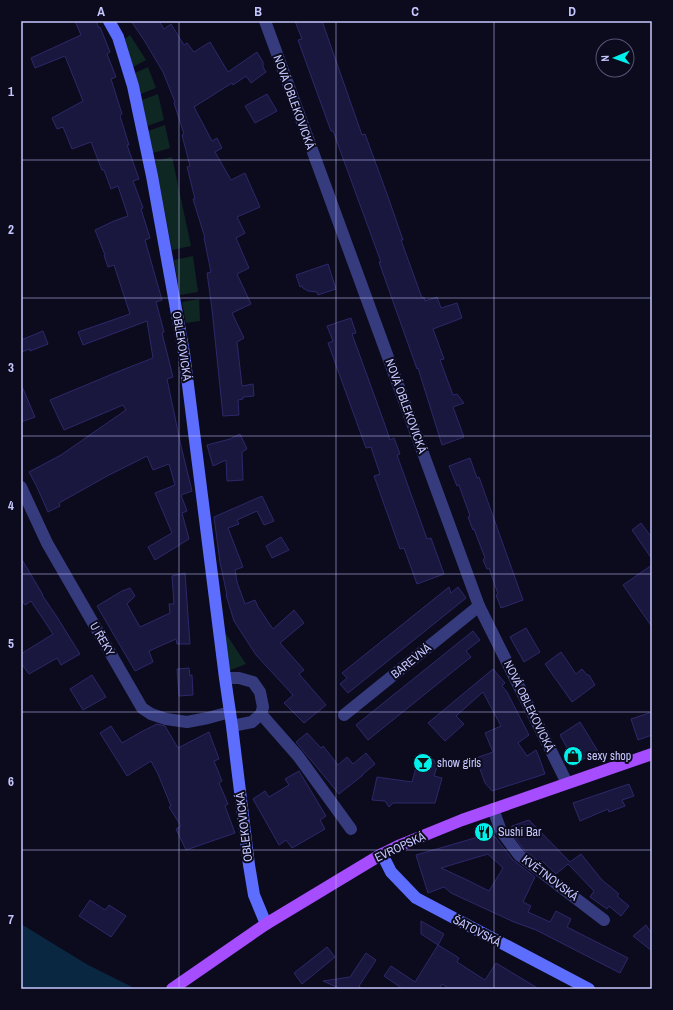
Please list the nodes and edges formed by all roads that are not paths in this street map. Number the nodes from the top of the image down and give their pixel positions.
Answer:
1 (109, 21) edge
2 (265, 21) edge
3 (21, 487) edge
4 (479, 606) junction
5 (225, 678) junction
6 (230, 712) junction
7 (261, 714) junction
8 (344, 715) dead end
9 (232, 726) junction
10 (652, 754) edge
11 (567, 783) junction
12 (493, 809) junction
13 (351, 829) dead end
14 (382, 854) junction
15 (604, 920) dead end
16 (266, 924) junction
17 (172, 989) edge
18 (589, 989) edge

1 - 5 street, OBLEKOVICKÁ
2 - 4 street, NOVÁ OBLEKOVICKÁ
3 - 6 street, U ŘEKY
4 - 8 street, BAREVNÁ
4 - 11 street, NOVÁ OBLEKOVICKÁ
5 - 6 street, OBLEKOVICKÁ
5 - 7 street
6 - 9 street, OBLEKOVICKÁ
7 - 9 street
7 - 13 street
9 - 16 street, OBLEKOVICKÁ
10 - 11 main road, EVROPSKÁ
11 - 12 main road, EVROPSKÁ
12 - 14 main road, EVROPSKÁ
12 - 15 street, KVĚTNOVSKÁ
14 - 16 main road, EVROPSKÁ
14 - 18 street, ŠATOVSKÁ
16 - 17 main road, EVROPSKÁ

